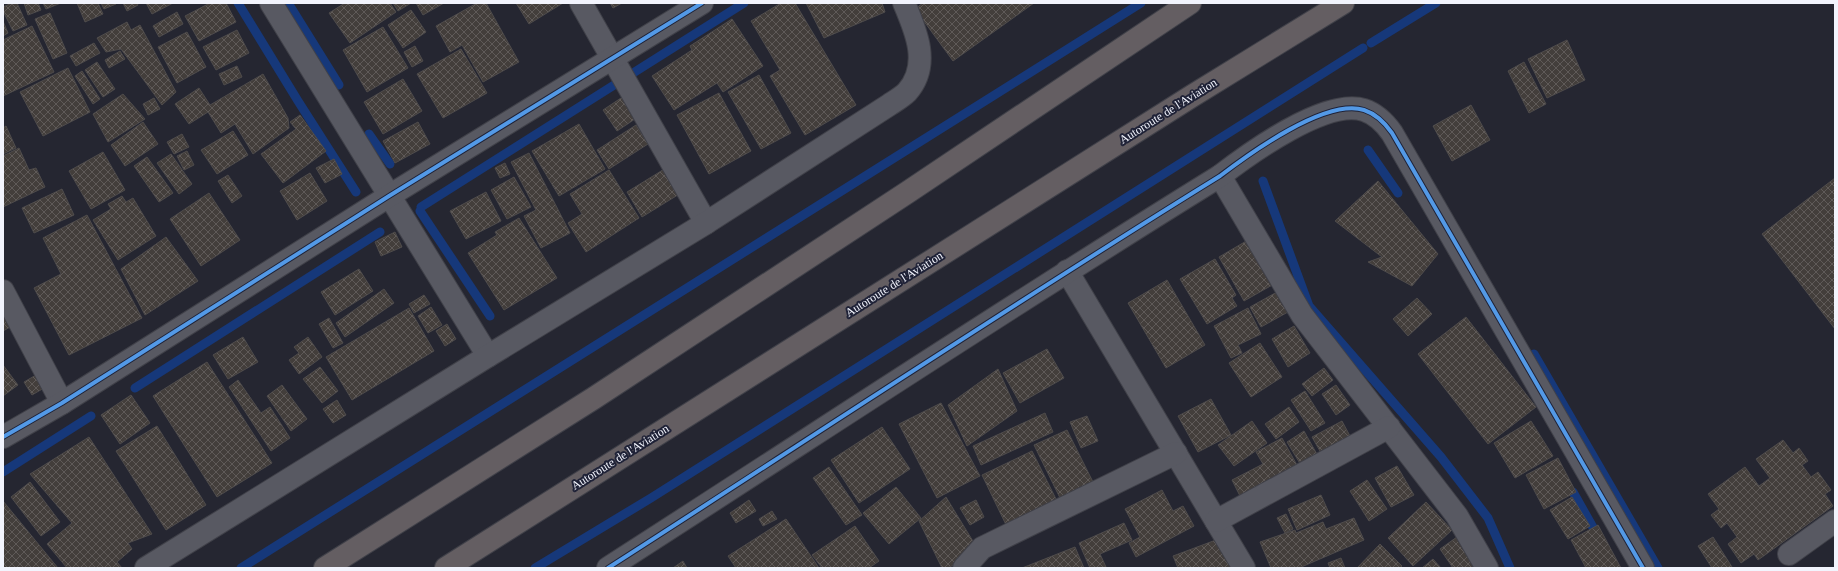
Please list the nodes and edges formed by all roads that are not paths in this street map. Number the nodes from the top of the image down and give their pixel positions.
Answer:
1 (271, 3) edge
2 (581, 3) edge
3 (702, 3) edge
4 (904, 3) edge
5 (1190, 3) edge
6 (1343, 3) edge
7 (613, 59) junction
8 (1220, 176) junction
9 (389, 196) junction
10 (706, 223) junction
11 (1067, 271) junction
12 (3, 291) edge
13 (488, 356) junction
14 (62, 403) junction
15 (1389, 427) junction
16 (3, 437) edge
17 (1176, 453) junction
18 (1216, 521) junction
19 (1835, 521) edge
20 (1790, 554) dead end
21 (146, 568) edge
22 (325, 568) edge
23 (446, 568) edge
24 (608, 568) edge
25 (964, 568) edge
26 (1244, 568) edge
27 (1487, 568) edge
28 (1642, 568) edge

1 - 9 street
2 - 7 street
3 - 7 street
4 - 10 street
5 - 22 highway
6 - 23 highway, Autoroute de l'Aviation
7 - 9 street
7 - 10 street
8 - 11 street
8 - 15 street
8 - 28 street
9 - 13 street
9 - 14 street
10 - 13 street
11 - 17 street
11 - 24 street
12 - 14 street
13 - 21 street
14 - 16 street
15 - 18 street
15 - 27 street
17 - 18 street
17 - 25 street
18 - 26 street
19 - 20 street

